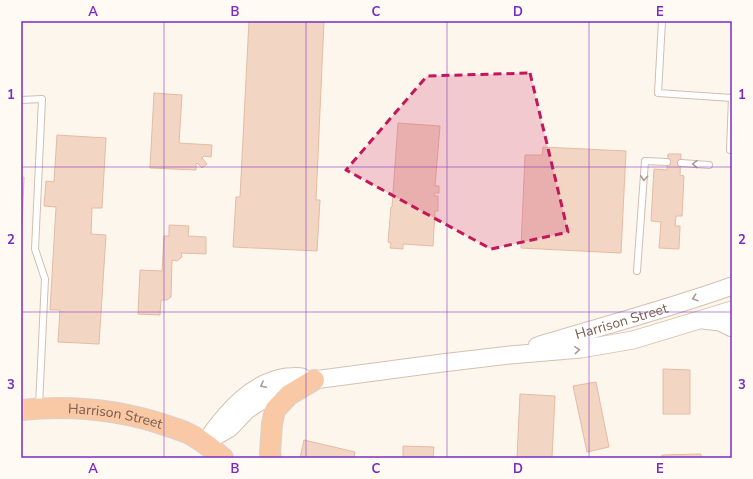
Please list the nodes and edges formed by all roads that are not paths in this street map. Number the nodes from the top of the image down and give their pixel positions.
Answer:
1 (662, 21) edge
2 (732, 98) edge
3 (21, 100) edge
4 (730, 150) dead end
5 (667, 162) dead end
6 (681, 163) dead end
7 (709, 165) dead end
8 (637, 271) dead end
9 (732, 286) edge
10 (732, 310) edge
11 (701, 319) junction
12 (732, 328) edge
13 (510, 355) junction
14 (314, 380) junction
15 (30, 409) edge
16 (204, 443) junction
17 (223, 458) edge
18 (271, 458) edge

1 - 2 lane
2 - 4 lane
3 - 15 lane
5 -> 8 lane
7 -> 6 lane
9 -> 13 main road, Harrison Street
10 - 11 main road, Harrison Street
11 - 12 main road
13 -> 11 main road, Harrison Street
13 - 14 main road, Harrison Street
14 - 16 main road, Harrison Street
14 - 18 highway
15 - 16 highway, Harrison Street
16 - 17 highway

